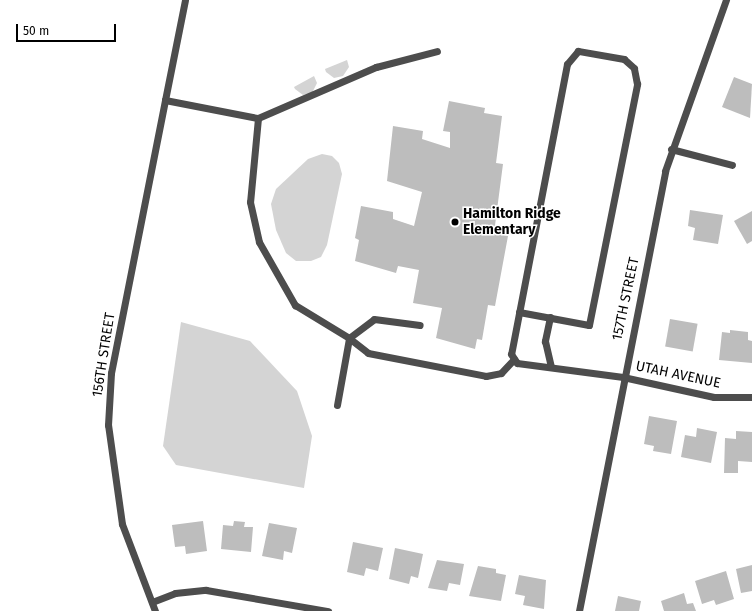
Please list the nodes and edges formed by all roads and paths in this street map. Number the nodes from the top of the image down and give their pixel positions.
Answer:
1 (185, 0) edge
2 (726, 0) edge
3 (437, 51) dead end
4 (165, 100) junction
5 (258, 118) junction
6 (671, 149) junction
7 (732, 165) dead end
8 (519, 312) junction
9 (550, 317) junction
10 (420, 325) dead end
11 (349, 338) junction
12 (514, 359) junction
13 (550, 366) junction
14 (623, 377) junction
15 (752, 397) edge
16 (338, 405) dead end
17 (152, 602) junction
18 (155, 611) edge
19 (328, 611) edge
20 (580, 611) edge

1 - 4 street, 156TH STREET
2 - 6 street, 157TH STREET
3 - 5 street
4 - 5 street
4 - 17 street, 156TH STREET
5 - 11 street
6 - 7 street
6 - 14 street, 157TH STREET
8 - 9 street
8 - 9 street
8 - 12 street
9 - 13 street
10 - 11 street
11 - 12 street
11 - 16 street
12 - 13 street, UTAH AVENUE
13 - 14 street, UTAH AVENUE
14 - 15 street, UTAH AVENUE
14 - 20 street, 157TH STREET
17 - 18 street, 156TH STREET
17 - 19 street

